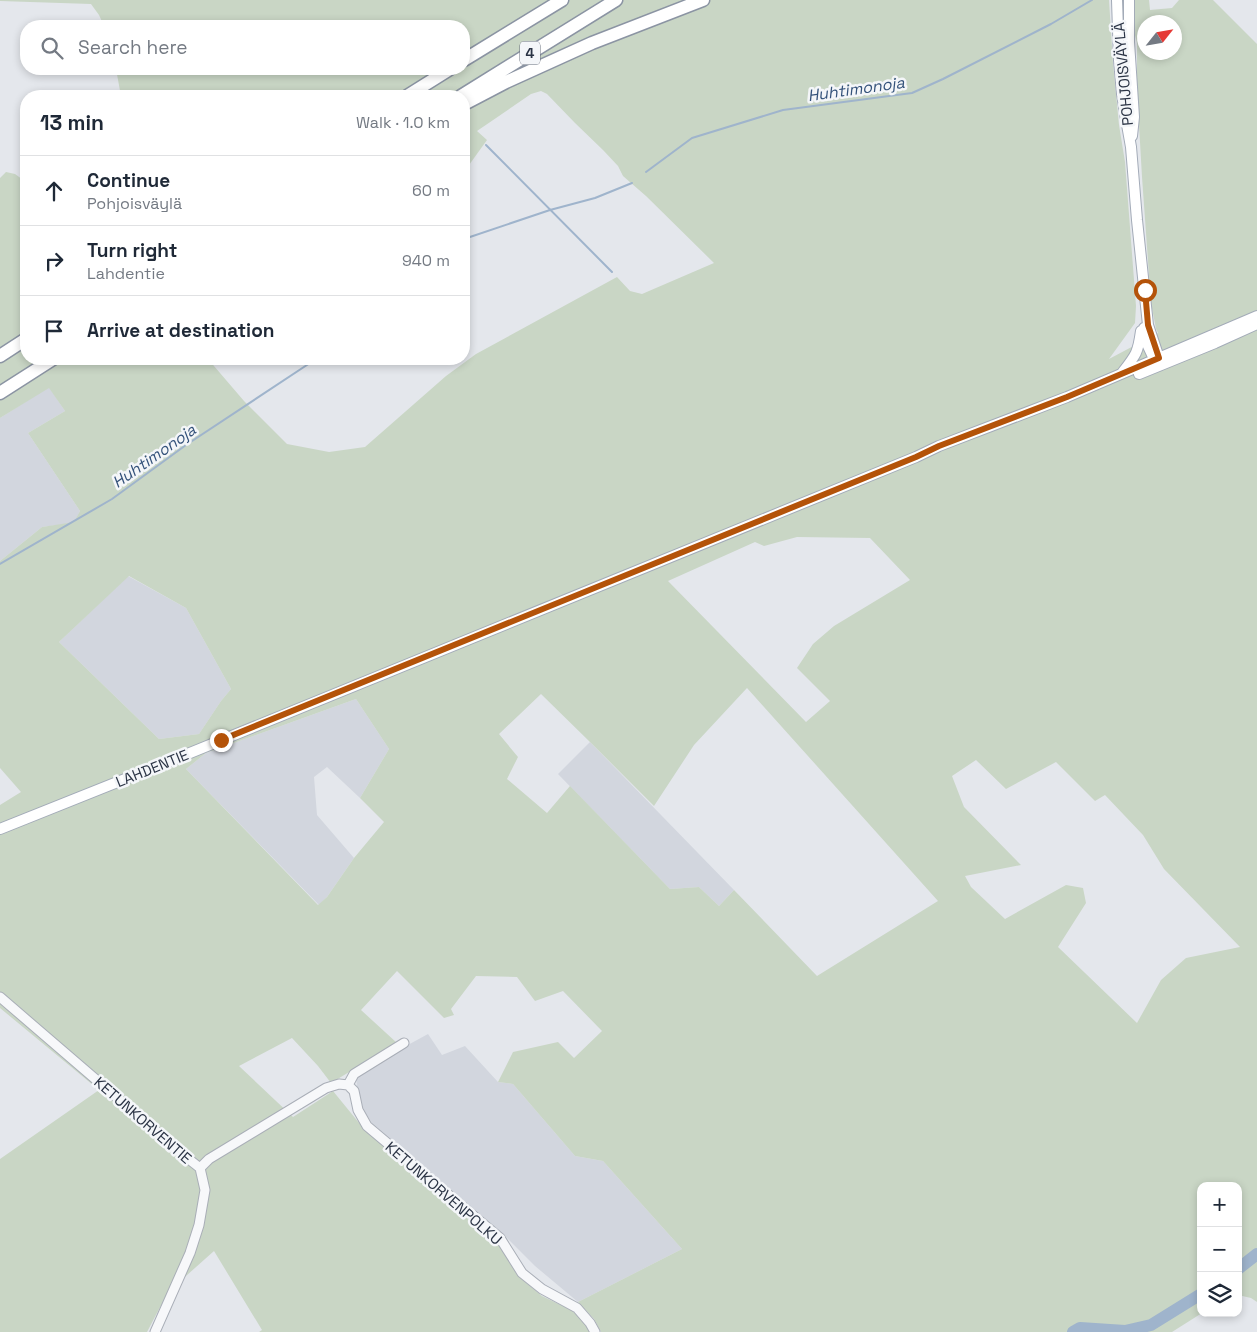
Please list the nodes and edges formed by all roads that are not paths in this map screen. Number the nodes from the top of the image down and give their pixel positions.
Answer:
1 (562, 0) edge
2 (616, 0) edge
3 (703, 0) edge
4 (1117, 0) edge
5 (1129, 0) edge
6 (470, 56) edge
7 (440, 75) edge
8 (417, 90) edge
9 (470, 90) edge
10 (470, 101) edge
11 (1131, 147) junction
12 (1137, 220) junction
13 (1257, 316) edge
14 (1142, 320) junction
15 (1257, 324) edge
16 (20, 343) edge
17 (0, 356) edge
18 (1157, 361) junction
19 (43, 365) edge
20 (1121, 374) junction
21 (0, 392) edge
22 (916, 457) junction
23 (0, 828) edge
24 (0, 997) edge
25 (404, 1043) dead end
26 (348, 1085) junction
27 (200, 1168) junction
28 (154, 1332) edge
29 (595, 1332) edge

1 - 6 highway, 4
2 - 9 highway, 4
3 - 10 highway
4 - 11 main road, POHJOISVÄYLÄ
5 - 11 main road, POHJOISVÄYLÄ
7 - 8 highway
11 - 12 main road, POHJOISVÄYLÄ
12 - 14 main road, POHJOISVÄYLÄ
12 - 18 main road, POHJOISVÄYLÄ
13 - 18 main road, LAHDENTIE
14 - 18 main road, POHJOISVÄYLÄ
14 - 20 main road, POHJOISVÄYLÄ
15 - 18 main road, LAHDENTIE
16 - 17 highway
18 - 20 main road, LAHDENTIE
18 - 22 main road, LAHDENTIE
19 - 21 highway
20 - 22 main road, LAHDENTIE
22 - 23 main road, LAHDENTIE
24 - 27 street, KETUNKORVENTIE
25 - 26 street
26 - 27 street
26 - 29 street, KETUNKORVENPOLKU
27 - 28 street, KETUNKORVENTIE

